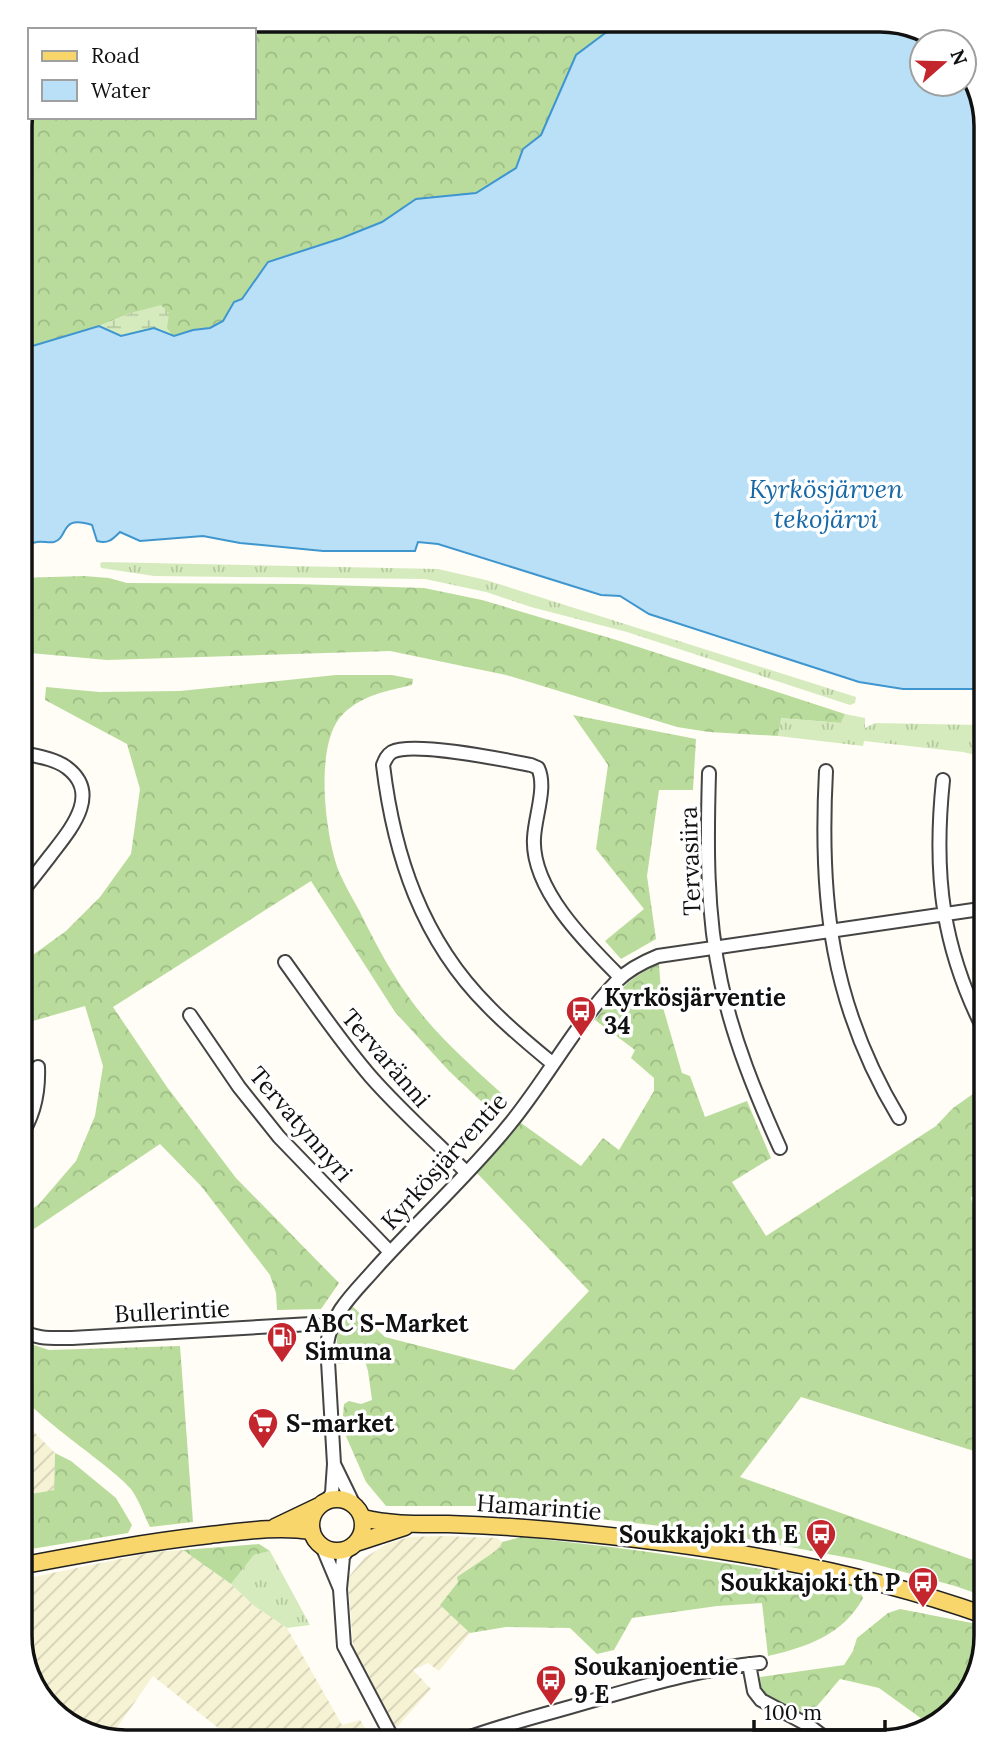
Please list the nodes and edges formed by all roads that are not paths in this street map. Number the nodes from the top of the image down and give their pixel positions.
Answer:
1 (32, 755) edge
2 (826, 771) dead end
3 (709, 773) dead end
4 (943, 780) dead end
5 (32, 878) edge
6 (974, 910) edge
7 (944, 914) junction
8 (830, 930) junction
9 (715, 948) junction
10 (285, 962) dead end
11 (621, 977) junction
12 (974, 1008) edge
13 (190, 1015) dead end
14 (552, 1063) junction
15 (38, 1067) dead end
16 (32, 1112) edge
17 (899, 1118) dead end
18 (780, 1149) dead end
19 (466, 1172) junction
20 (390, 1252) junction
21 (330, 1327) junction
22 (32, 1334) edge
23 (334, 1464) junction
24 (352, 1503) junction
25 (323, 1504) junction
26 (363, 1518) junction
27 (414, 1524) junction
28 (273, 1528) junction
29 (312, 1531) junction
30 (322, 1546) junction
31 (352, 1546) junction
32 (32, 1564) edge
33 (340, 1589) junction
34 (974, 1612) edge
35 (388, 1730) edge
36 (490, 1730) edge
37 (815, 1730) edge

1 - 5 street
2 - 8 street
3 - 9 street, Tervasiira
4 - 7 street
6 - 7 street, Kyrkösjärventie
7 - 8 street, Kyrkösjärventie
7 - 12 street
8 - 9 street, Kyrkösjärventie
8 - 17 street
9 - 11 street, Kyrkösjärventie
9 - 18 street, Tervasiira
10 - 19 street, Tervaränni
11 - 14 street, Kyrkösjärventie
11 - 14 street
13 - 20 street, Tervatynnyri
14 - 19 street, Kyrkösjärventie
15 - 16 street
19 - 20 street, Kyrkösjärventie
20 - 21 street, Kyrkösjärventie
21 - 22 street, Bullerintie
21 - 23 street
23 - 24 street
23 - 25 street
24 - 25 main road
24 - 26 main road
25 - 28 main road
25 - 29 main road
26 - 27 main road, Hamarintie
26 - 31 main road
27 - 31 main road, Hamarintie
27 - 34 main road, Hamarintie
28 - 29 main road
28 - 32 main road
29 - 30 main road
30 - 31 main road
30 - 33 street
31 - 33 street
33 - 35 street
36 - 37 street

